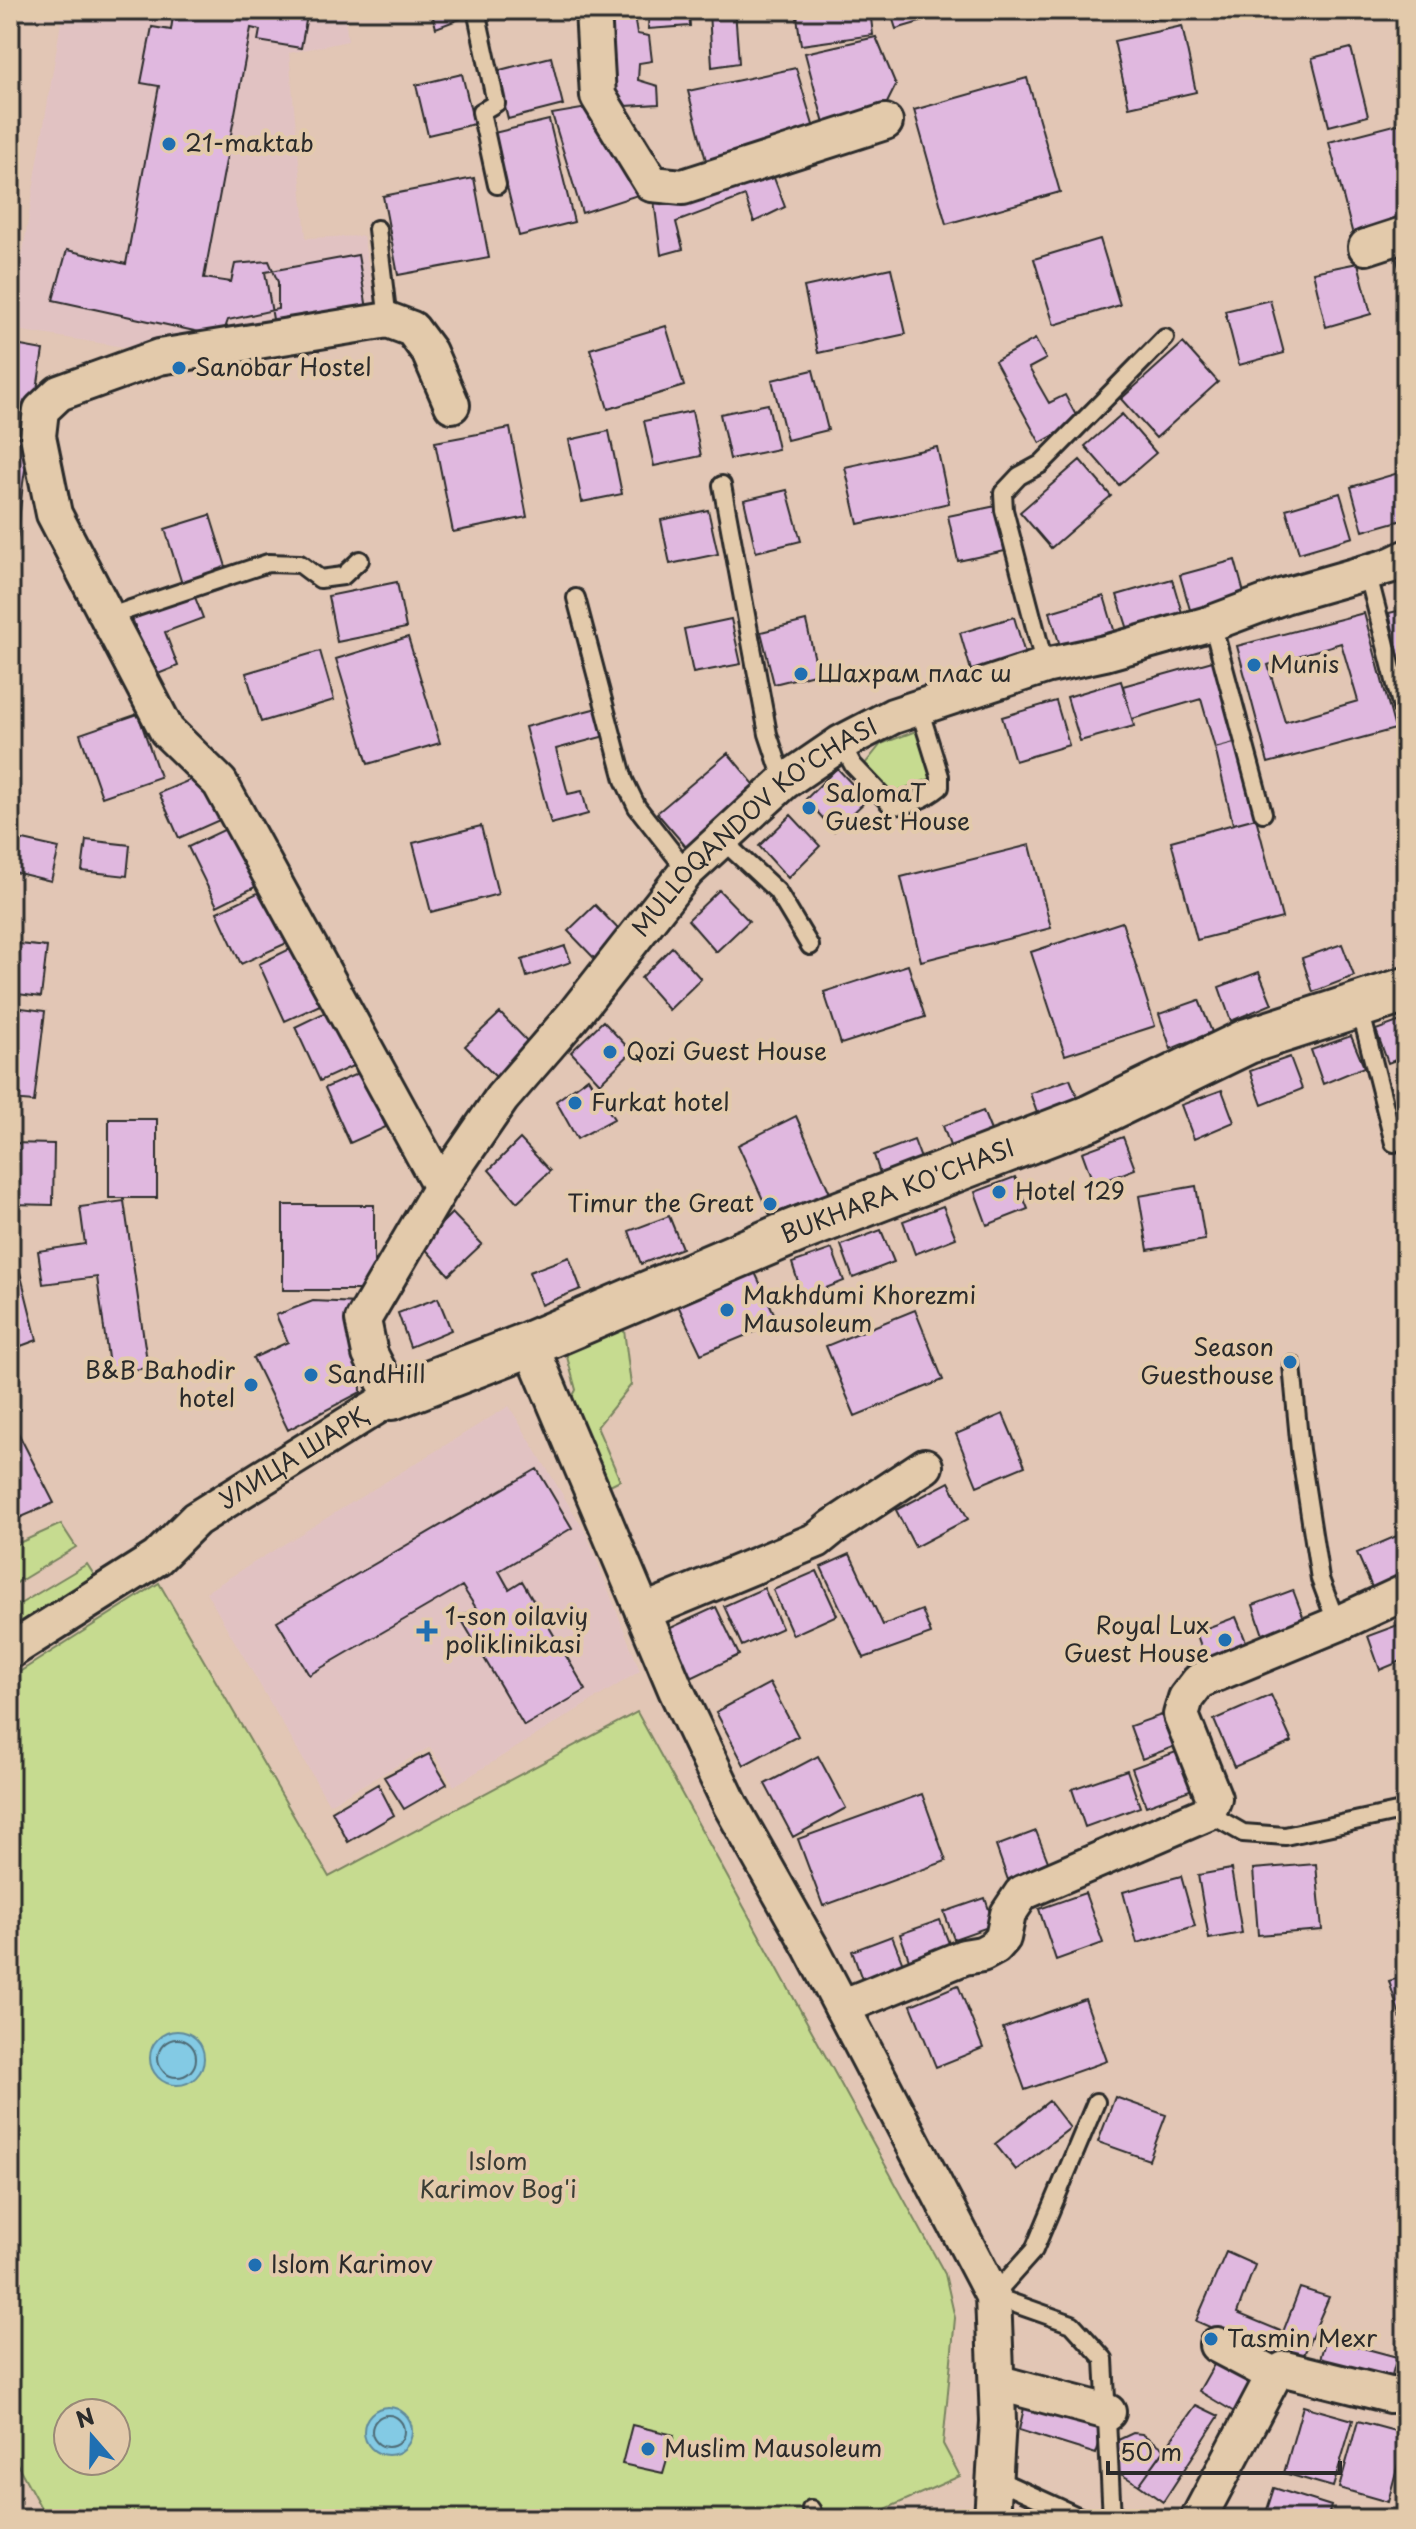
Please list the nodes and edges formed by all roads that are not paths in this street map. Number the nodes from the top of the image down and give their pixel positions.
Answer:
1 (476, 10) edge
2 (593, 10) edge
3 (885, 122) dead end
4 (497, 185) dead end
5 (377, 229) dead end
6 (1406, 234) edge
7 (1366, 247) dead end
8 (388, 320) junction
9 (1165, 338) dead end
10 (452, 405) dead end
11 (722, 485) dead end
12 (1406, 558) edge
13 (360, 560) dead end
14 (1367, 571) junction
15 (576, 598) dead end
16 (107, 617) junction
17 (1212, 623) junction
18 (1045, 666) junction
19 (919, 708) junction
20 (1402, 708) dead end
21 (841, 743) junction
22 (784, 782) junction
23 (1263, 813) dead end
24 (722, 840) junction
25 (687, 871) junction
26 (810, 946) dead end
27 (1406, 990) edge
28 (1359, 1004) junction
29 (1394, 1143) dead end
30 (441, 1187) junction
31 (530, 1344) junction
32 (1292, 1365) dead end
33 (392, 1397) junction
34 (925, 1466) dead end
35 (1406, 1592) edge
36 (643, 1612) junction
37 (1337, 1624) junction
38 (10, 1651) edge
39 (1406, 1810) edge
40 (1208, 1813) junction
41 (842, 2007) junction
42 (1096, 2102) dead end
43 (993, 2296) junction
44 (1217, 2345) dead end
45 (1274, 2375) junction
46 (999, 2383) junction
47 (1406, 2395) edge
48 (1108, 2412) junction
49 (994, 2478) junction
50 (992, 2519) edge
51 (1084, 2519) edge
52 (1112, 2519) edge
53 (1198, 2519) edge

1 - 4 lane
2 - 3 street
5 - 8 lane
6 - 7 street
8 - 10 street
8 - 16 street
9 - 18 lane
11 - 22 lane
12 - 14 street, MULLOQANDOV KO'CHASI
13 - 16 lane
14 - 17 street, MULLOQANDOV KO'CHASI
14 - 20 lane
15 - 25 lane
16 - 30 street
17 - 18 street, MULLOQANDOV KO'CHASI
17 - 23 lane
18 - 19 street, MULLOQANDOV KO'CHASI
19 - 21 street, MULLOQANDOV KO'CHASI
19 - 21 lane
21 - 22 street, MULLOQANDOV KO'CHASI
22 - 24 street, MULLOQANDOV KO'CHASI
24 - 25 street, MULLOQANDOV KO'CHASI
24 - 26 lane
25 - 30 street, MULLOQANDOV KO'CHASI
27 - 28 street, BUKHARA KO'CHASI
28 - 29 lane
28 - 31 street, BUKHARA KO'CHASI
30 - 33 street, MULLOQANDOV KO'CHASI
31 - 33 street, BUKHARA KO'CHASI
31 - 36 street
32 - 37 lane
33 - 38 street, УЛИЦА ШАРҚ
34 - 36 street
35 - 37 street
36 - 41 street
37 - 40 street
39 - 40 lane
40 - 41 street
41 - 43 street
42 - 43 lane
43 - 46 street
43 - 48 lane
44 - 45 street
45 - 47 street
45 - 53 street
46 - 48 street
46 - 49 street
48 - 52 lane
49 - 50 street
49 - 51 lane

